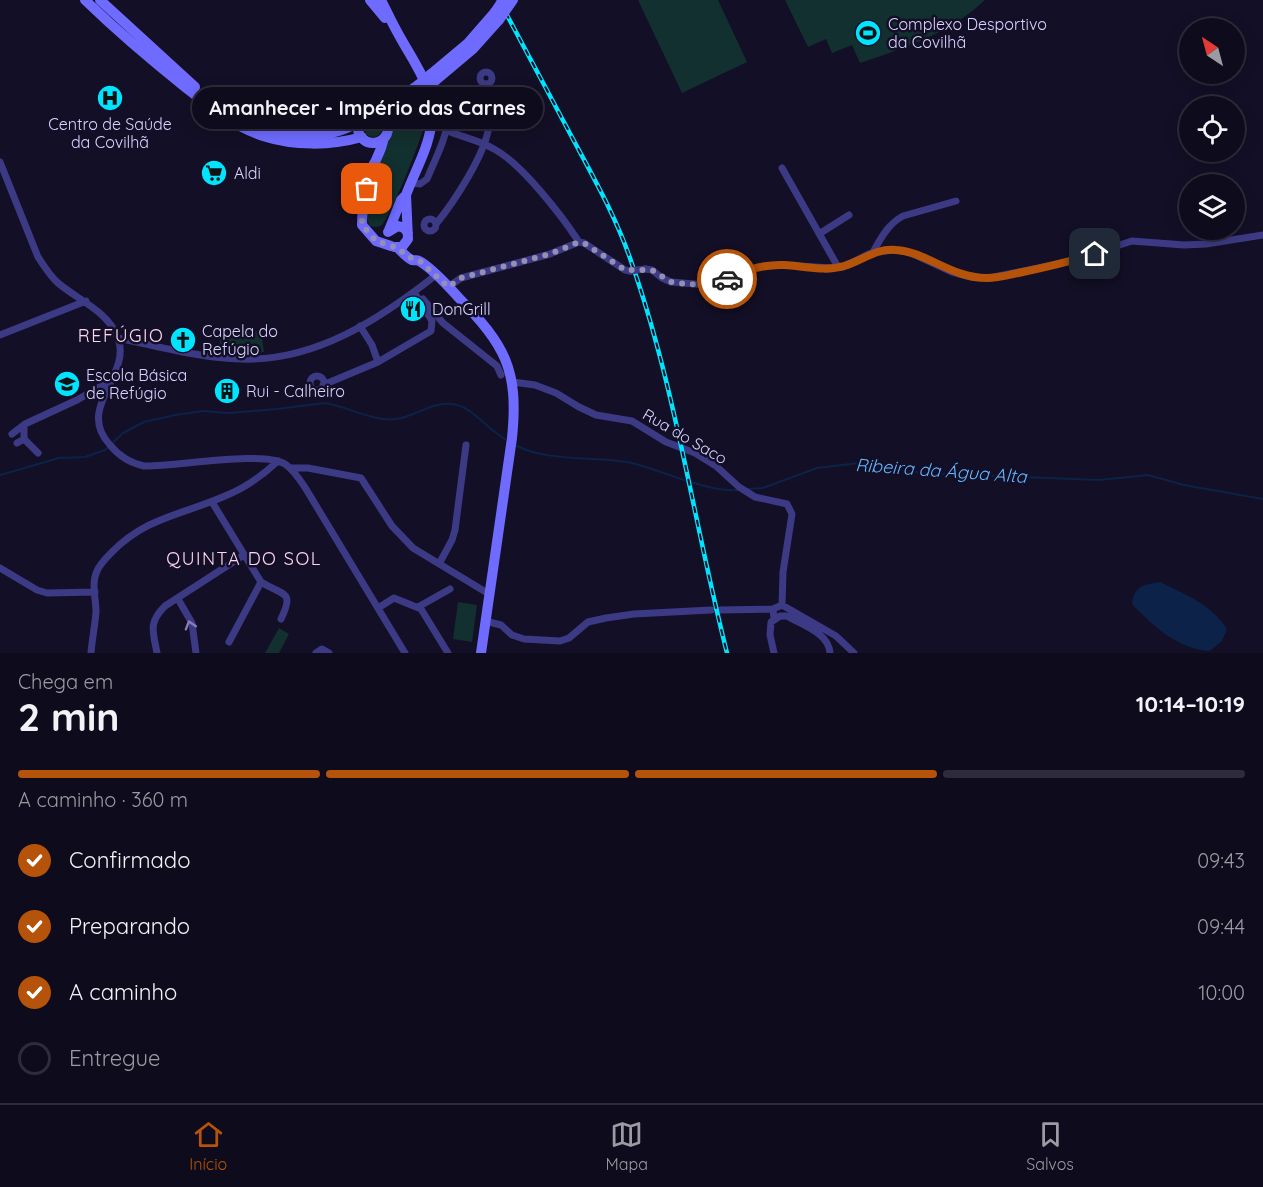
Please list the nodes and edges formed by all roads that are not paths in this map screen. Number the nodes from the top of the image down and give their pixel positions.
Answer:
1 (85, 0) edge
2 (100, 0) edge
3 (370, 0) edge
4 (381, 0) edge
5 (503, 0) edge
6 (513, 0) edge
7 (497, 16) junction
8 (398, 35) junction
9 (486, 85) dead end
10 (420, 89) junction
11 (431, 102) junction
12 (376, 114) junction
13 (360, 122) junction
14 (446, 130) junction
15 (386, 134) junction
16 (364, 139) junction
17 (483, 144) junction
18 (375, 160) junction
19 (0, 162) edge
20 (782, 168) dead end
21 (411, 183) junction
22 (406, 195) junction
23 (956, 201) dead end
24 (849, 215) dead end
25 (436, 224) dead end
26 (389, 231) junction
27 (369, 233) junction
28 (819, 234) junction
29 (1263, 235) edge
30 (408, 236) junction
31 (579, 242) junction
32 (395, 247) junction
33 (873, 252) junction
34 (419, 260) junction
35 (838, 267) junction
36 (436, 275) junction
37 (448, 287) junction
38 (416, 295) junction
39 (86, 301) junction
40 (360, 326) junction
41 (0, 335) edge
42 (118, 338) junction
43 (378, 362) junction
44 (501, 375) dead end
45 (110, 381) junction
46 (513, 382) junction
47 (323, 386) dead end
48 (24, 425) junction
49 (12, 434) dead end
50 (466, 445) dead end
51 (38, 453) dead end
52 (278, 461) junction
53 (290, 468) junction
54 (212, 502) junction
55 (244, 555) junction
56 (439, 564) junction
57 (0, 568) edge
58 (261, 582) junction
59 (450, 589) dead end
60 (95, 592) junction
61 (489, 594) junction
62 (177, 599) junction
63 (782, 605) junction
64 (418, 607) junction
65 (378, 608) junction
66 (773, 609) junction
67 (711, 610) dead end
68 (720, 610) dead end
69 (281, 619) dead end
70 (774, 619) junction
71 (485, 621) junction
72 (229, 642) dead end
73 (91, 653) edge
74 (158, 653) edge
75 (196, 653) edge
76 (316, 653) edge
77 (329, 653) edge
78 (405, 653) edge
79 (448, 653) edge
80 (480, 653) edge
81 (774, 653) edge
82 (830, 653) edge
83 (854, 653) edge

1 - 16 main road
2 - 13 main road
3 - 8 main road
4 - 8 main road
5 - 7 main road, bridge
6 - 7 main road, bridge
7 - 10 main road, bridge
8 - 11 main road
9 - 17 street
10 - 12 main road
10 - 15 main road
11 - 14 street
11 - 21 main road
12 - 13 main road
12 - 15 main road
13 - 16 main road
14 - 17 street
14 - 21 street
15 - 16 main road
15 - 18 main road
16 - 18 main road
17 - 25 street
17 - 31 street
18 - 27 main road
19 - 39 street
20 - 28 street
21 - 22 main road
22 - 26 main road
22 - 30 main road
23 - 33 street
24 - 28 street
26 - 27 main road
26 - 30 main road
26 - 32 main road
27 - 32 main road
28 - 35 street
29 - 33 street
30 - 32 main road
30 - 34 main road
31 - 35 street, bridge
31 - 37 street
32 - 34 main road
33 - 35 street
34 - 36 main road
36 - 37 main road
36 - 38 street
37 - 46 main road
38 - 40 street
38 - 43 street
38 - 44 street
39 - 41 street
39 - 42 street
40 - 42 street
40 - 43 street
42 - 45 street
43 - 47 street
45 - 48 street
45 - 52 street
46 - 61 main road
46 - 63 street, Rua do Saco
48 - 49 street
48 - 51 street
50 - 56 street
52 - 53 street
52 - 54 street
53 - 56 street
53 - 65 street
54 - 55 street
54 - 60 street
55 - 58 street
55 - 62 street
56 - 61 street
57 - 60 street
58 - 69 street
58 - 72 street
59 - 64 street
60 - 73 street
61 - 71 main road
62 - 74 street
75 -> 62 street
63 - 66 street
63 - 83 street
64 - 65 street
64 - 79 street
65 - 78 street
66 - 68 street
66 - 70 street
67 - 71 street
70 - 81 street
70 - 82 street
71 - 80 main road
76 - 77 street

